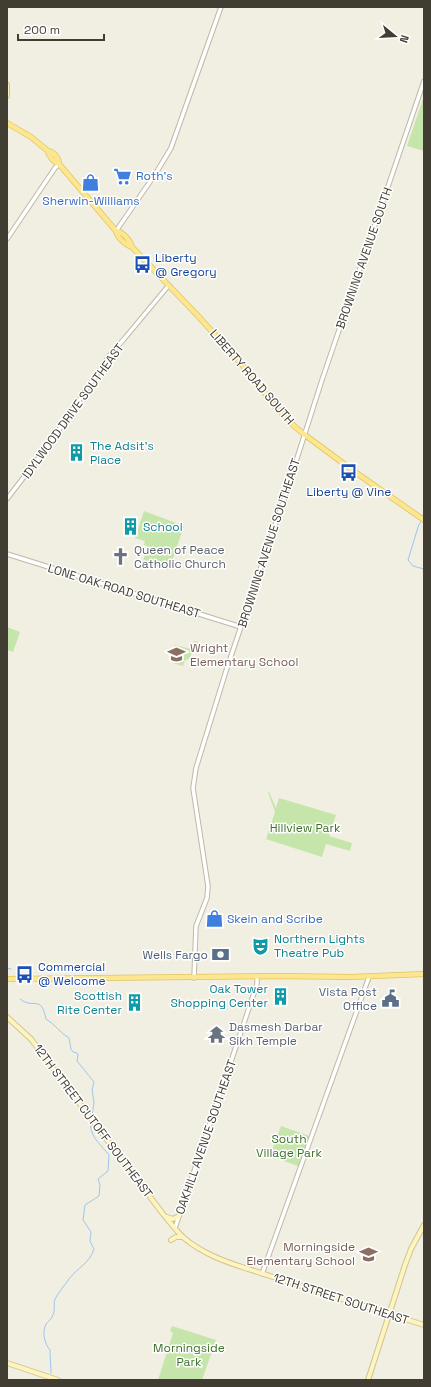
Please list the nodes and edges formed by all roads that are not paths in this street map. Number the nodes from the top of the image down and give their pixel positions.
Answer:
1 (221, 7) edge
2 (424, 81) edge
3 (7, 85) edge
4 (7, 96) edge
5 (7, 123) edge
6 (59, 164) junction
7 (116, 230) junction
8 (7, 239) edge
9 (169, 285) junction
10 (305, 435) junction
11 (7, 499) edge
12 (424, 520) edge
13 (7, 554) edge
14 (241, 627) junction
15 (424, 974) edge
16 (257, 976) junction
17 (369, 976) junction
18 (7, 978) edge
19 (194, 978) junction
20 (7, 1017) edge
21 (179, 1216) junction
22 (166, 1217) junction
23 (424, 1226) edge
24 (175, 1228) junction
25 (183, 1237) junction
26 (171, 1240) dead end
27 (262, 1274) junction
28 (389, 1314) junction
29 (424, 1326) edge
30 (7, 1363) edge
31 (58, 1380) edge
32 (368, 1380) edge

1 - 7 street
2 - 10 street, BROWNING AVENUE SOUTH
3 - 4 main road
5 - 6 main road, LIBERTY ROAD SOUTH
6 - 7 main road, LIBERTY ROAD SOUTH
6 - 8 street
7 - 9 main road, LIBERTY ROAD SOUTH
9 - 10 main road, LIBERTY ROAD SOUTH
9 - 11 street, IDYLWOOD DRIVE SOUTHEAST
10 - 12 main road, LIBERTY ROAD SOUTH
10 - 14 street, BROWNING AVENUE SOUTHEAST
13 - 14 street, LONE OAK ROAD SOUTHEAST
14 - 19 street, BROWNING AVENUE SOUTHEAST
15 - 17 main road
16 - 17 main road
16 - 19 main road
16 - 21 street, OAKHILL AVENUE SOUTHEAST
17 - 27 street
18 - 19 main road
20 - 22 main road, 12TH STREET CUTOFF SOUTHEAST
21 - 22 main road
21 - 24 street, OAKHILL AVENUE SOUTHEAST
22 - 24 main road, 12TH STREET CUTOFF SOUTHEAST
23 - 28 main road
24 - 25 main road, 12TH STREET SOUTHEAST
25 - 26 main road
25 - 27 main road, 12TH STREET SOUTHEAST
27 - 28 main road, 12TH STREET SOUTHEAST
28 - 29 main road, 12TH STREET SOUTHEAST
28 - 32 main road
30 - 31 main road

